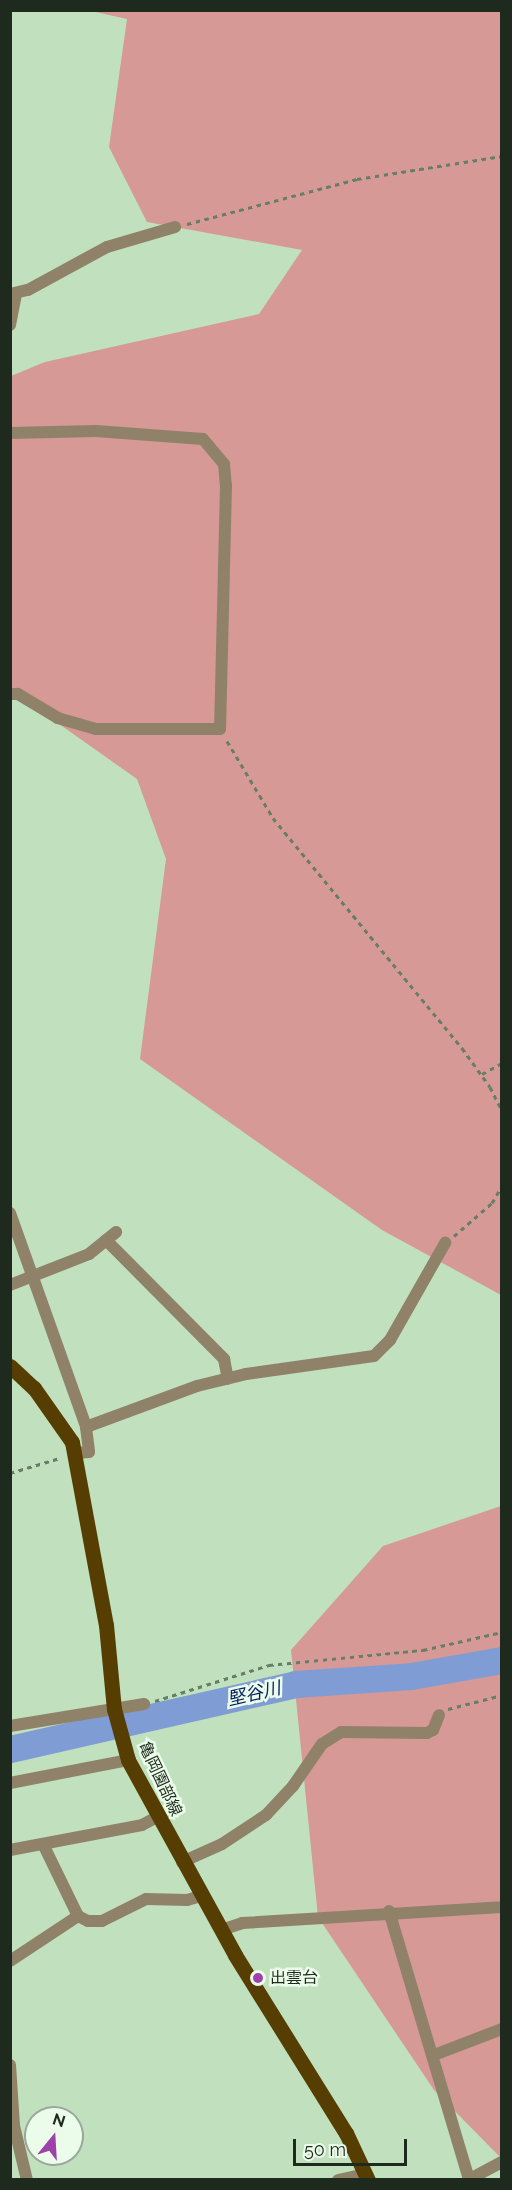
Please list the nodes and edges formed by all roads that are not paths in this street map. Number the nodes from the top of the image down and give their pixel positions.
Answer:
1 (175, 227) road end
2 (13, 294) edge
3 (10, 325) edge
4 (10, 433) edge
5 (10, 694) edge
6 (10, 1213) edge
7 (116, 1232) dead end
8 (106, 1240) junction
9 (445, 1244) road end
10 (34, 1279) junction
11 (10, 1286) edge
12 (10, 1366) edge
13 (228, 1379) junction
14 (86, 1427) junction
15 (76, 1454) junction
16 (144, 1704) road end
17 (114, 1709) junction
18 (440, 1715) road end
19 (10, 1726) edge
20 (128, 1760) junction
21 (10, 1783) edge
22 (156, 1817) junction
23 (43, 1844) junction
24 (10, 1850) edge
25 (182, 1862) junction
26 (201, 1896) junction
27 (501, 1907) edge
28 (389, 1911) junction
29 (78, 1916) junction
30 (220, 1930) junction
31 (10, 1961) edge
32 (501, 2029) edge
33 (434, 2055) junction
34 (10, 2065) edge
35 (501, 2162) edge
36 (367, 2176) edge
37 (469, 2179) edge
38 (27, 2180) edge
39 (338, 2180) edge

1 - 2 street
2 - 3 street
4 - 5 street
6 - 10 street
7 - 8 street
8 - 10 street
8 - 13 street
9 - 13 street
10 - 11 street
10 - 14 street
12 - 15 main road, 亀岡園部線
13 - 14 street
14 - 15 street
15 - 17 main road, 亀岡園部線
16 - 17 street
17 - 19 street
17 - 20 main road, 亀岡園部線
18 - 25 street
20 - 21 street
20 - 22 main road, 亀岡園部線
22 - 23 street
22 - 25 main road, 亀岡園部線
23 - 24 street
23 - 29 street
25 - 26 main road, 亀岡園部線
26 - 29 street
26 - 30 main road, 亀岡園部線
27 - 28 street
28 - 30 street
28 - 33 street
29 - 31 street
30 - 36 main road, 亀岡園部線
32 - 33 street
33 - 37 street
34 - 38 street
35 - 37 street
36 - 39 street

